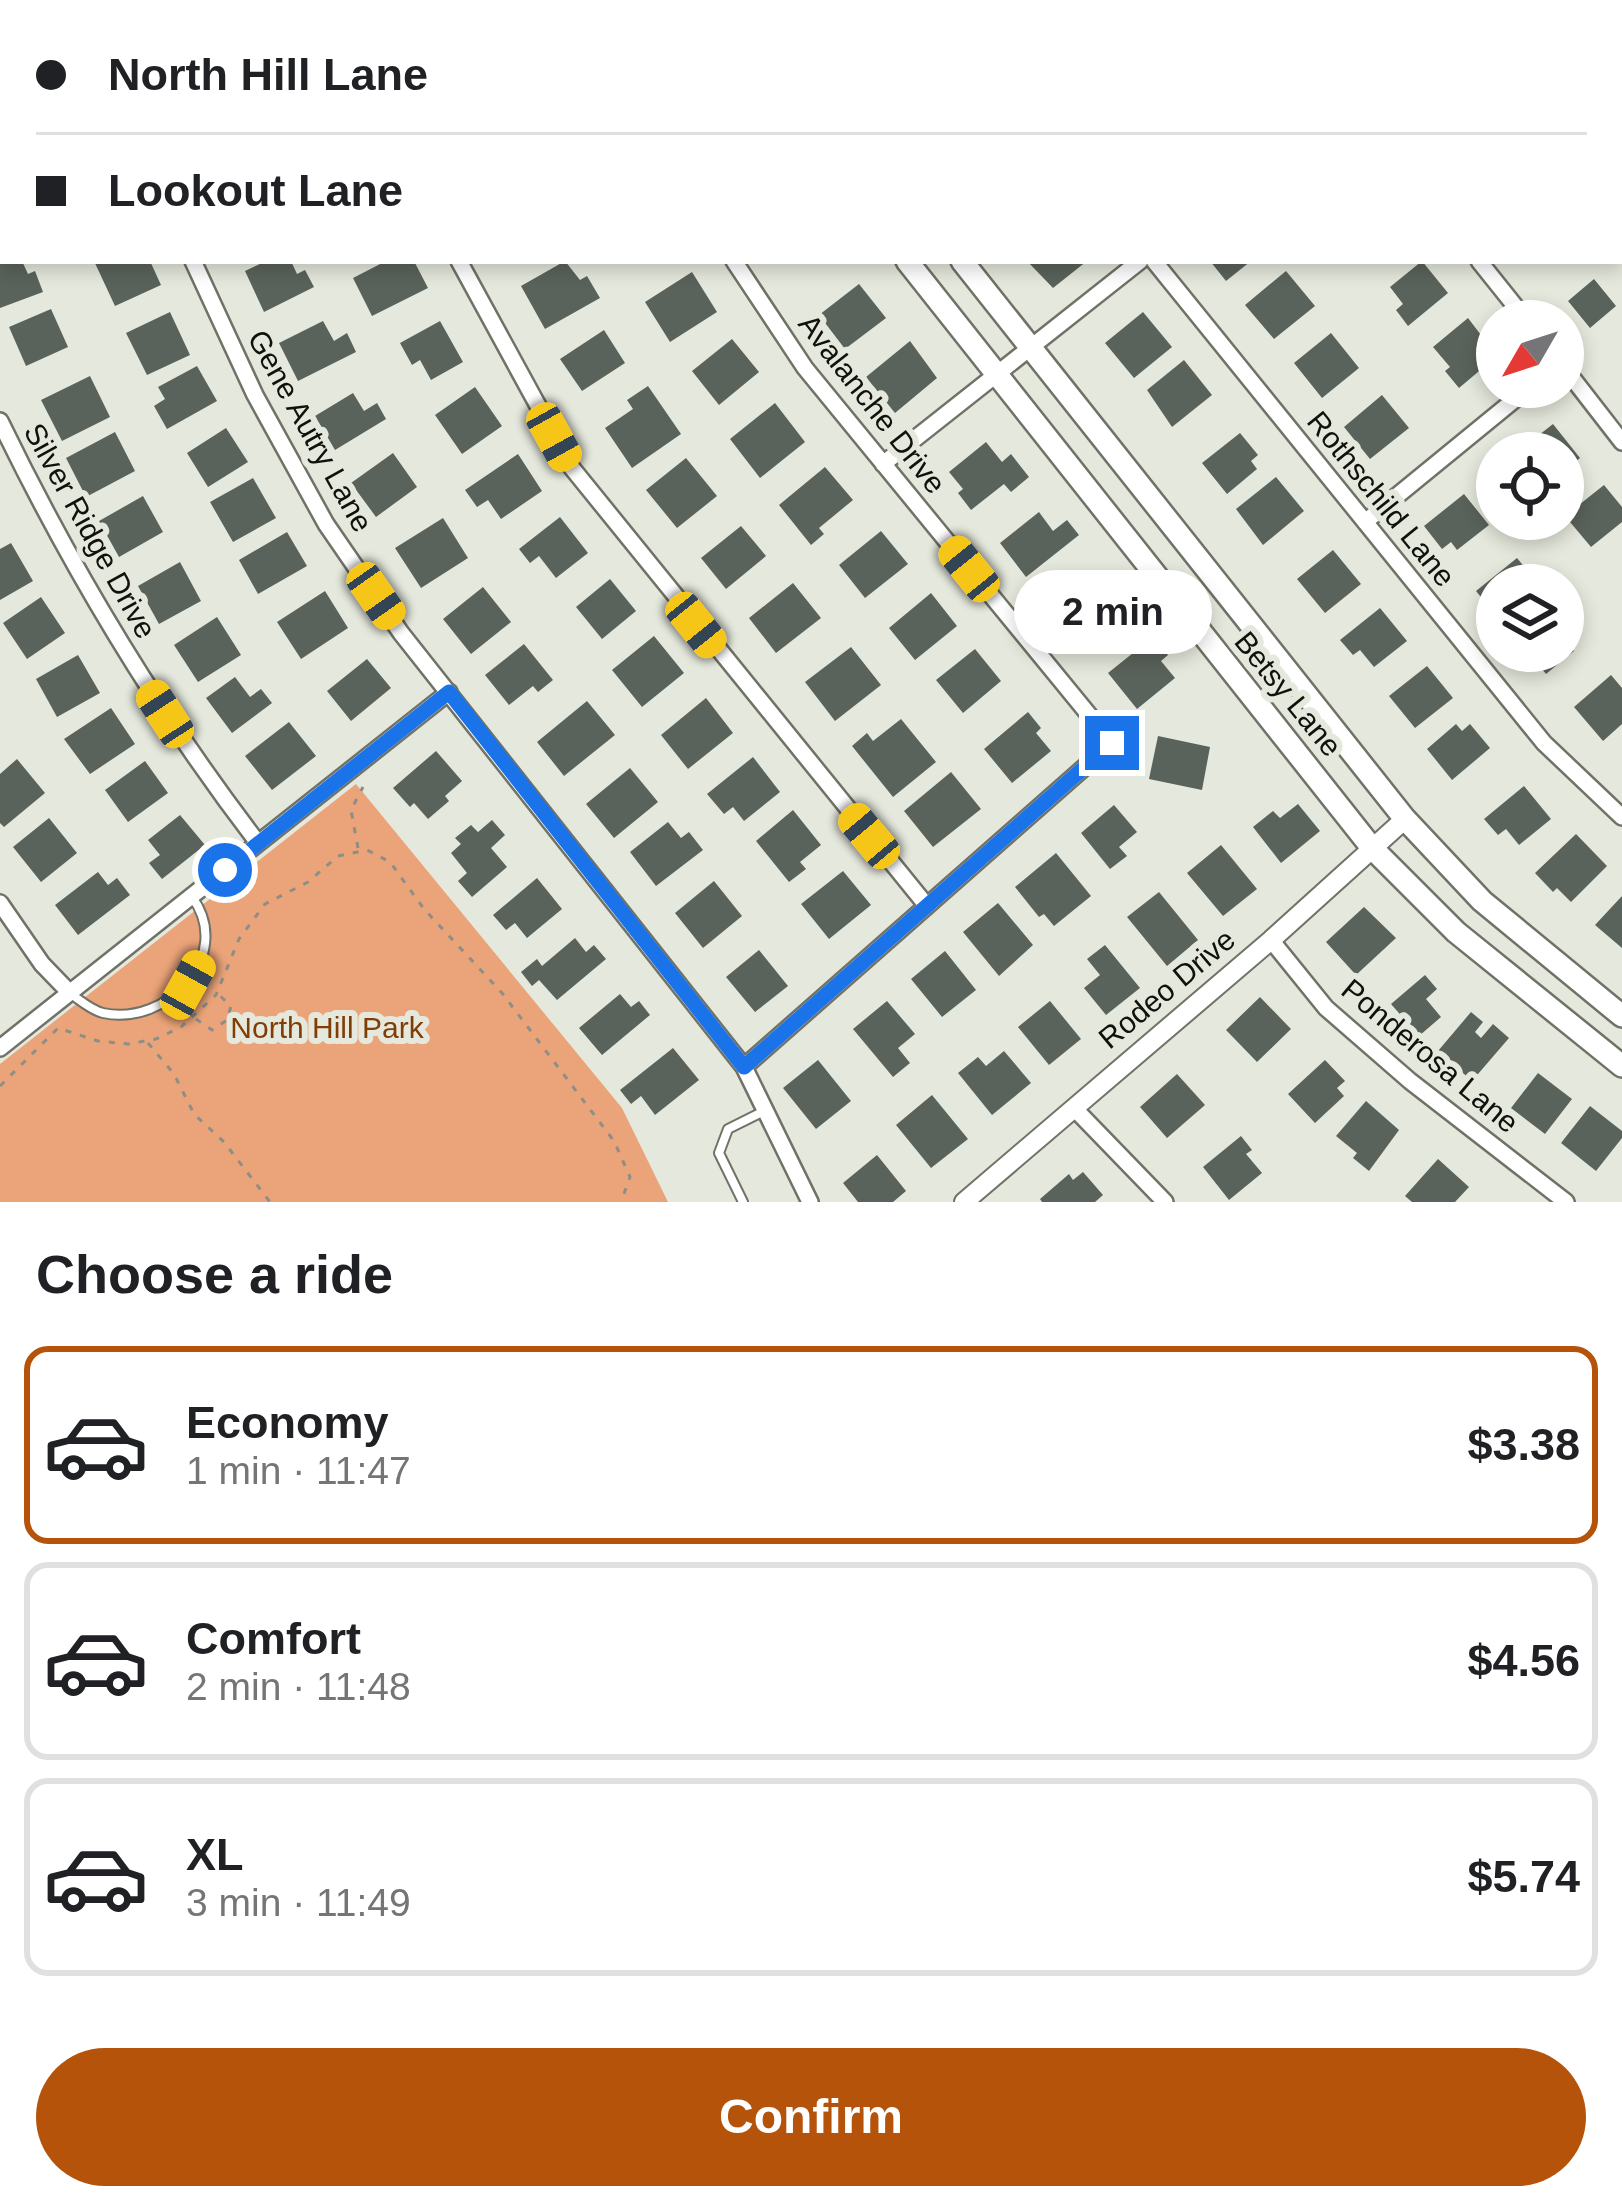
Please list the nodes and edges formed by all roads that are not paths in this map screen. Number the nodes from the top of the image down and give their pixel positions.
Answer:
1 (194, 264) edge
2 (461, 264) edge
3 (736, 264) edge
4 (909, 264) edge
5 (964, 264) edge
6 (1136, 264) edge
7 (1156, 264) edge
8 (1481, 264) edge
9 (1510, 300) edge
10 (1029, 349) junction
11 (995, 376) junction
12 (1584, 392) edge
13 (1504, 408) edge
14 (0, 421) edge
15 (1622, 442) edge
16 (883, 464) junction
17 (1365, 522) junction
18 (449, 692) junction
19 (1622, 817) edge
20 (1405, 819) junction
21 (258, 843) junction
22 (1372, 848) junction
23 (192, 897) junction
24 (0, 903) edge
25 (927, 906) junction
26 (1271, 940) junction
27 (70, 994) junction
28 (1622, 1016) edge
29 (0, 1048) edge
30 (1622, 1066) edge
31 (744, 1067) junction
32 (1074, 1108) junction
33 (764, 1111) junction
34 (743, 1202) edge
35 (810, 1202) edge
36 (964, 1202) edge
37 (1165, 1202) edge
38 (1567, 1202) edge

1 - 18 street, Gene Autry Lane
2 - 25 street
3 - 16 street, Avalanche Drive
4 - 11 main road, Betsy Lane
5 - 10 main road, Betsy Lane
6 - 10 street
7 - 17 street, Rothschild Lane
8 - 9 street
10 - 11 street
10 - 20 main road, Betsy Lane
11 - 16 street
11 - 22 main road, Betsy Lane
12 - 15 street
13 - 17 street
14 - 21 street, Silver Ridge Drive
16 - 25 street, Avalanche Drive
17 - 19 street, Rothschild Lane
18 - 21 street
18 - 31 street, Gene Autry Lane
20 - 22 street, Rodeo Drive
20 - 28 main road, Betsy Lane
21 - 23 street
22 - 26 street, Rodeo Drive
22 - 30 main road, Betsy Lane
23 - 27 street
23 - 27 lane
24 - 27 street
25 - 31 street
26 - 32 street, Rodeo Drive
26 - 38 street, Ponderosa Lane
27 - 29 street
31 - 33 street, Gene Autry Lane
32 - 36 street, Rodeo Drive
32 - 37 street
33 - 34 lane
33 - 35 street, Gene Autry Lane

